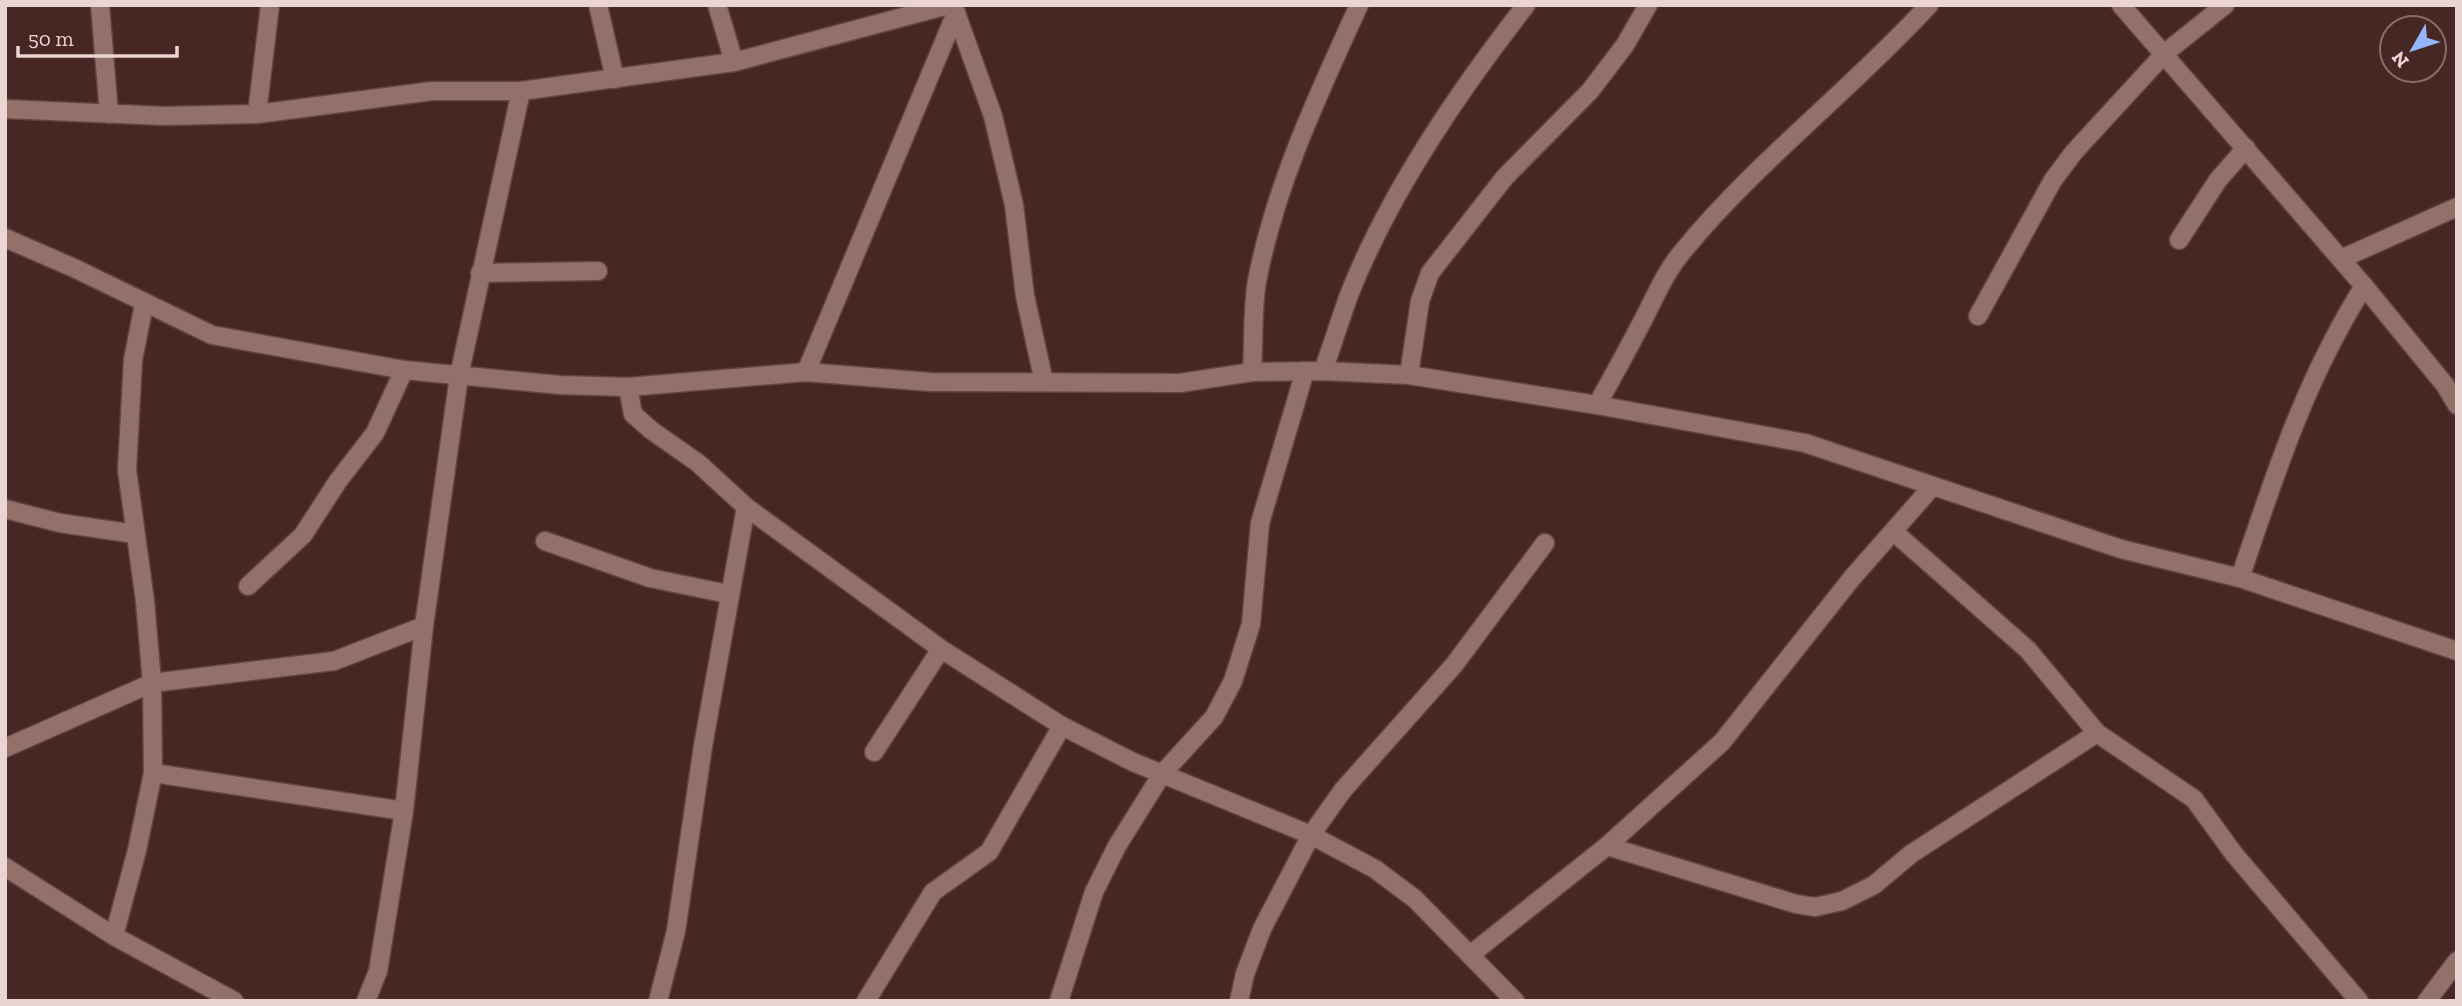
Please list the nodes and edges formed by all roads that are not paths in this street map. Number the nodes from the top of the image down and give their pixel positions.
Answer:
1 (100, 5) edge
2 (270, 5) edge
3 (598, 5) edge
4 (717, 5) edge
5 (1359, 5) edge
6 (1526, 5) edge
7 (1648, 5) edge
8 (1928, 5) edge
9 (2121, 5) edge
10 (2225, 5) edge
11 (952, 8) edge
12 (2165, 53) junction
13 (734, 62) junction
14 (615, 79) junction
15 (521, 90) junction
16 (5, 109) edge
17 (109, 114) junction
18 (257, 114) junction
19 (2246, 148) junction
20 (2457, 207) edge
21 (5, 238) edge
22 (2179, 240) dead end
23 (2342, 259) junction
24 (598, 271) dead end
25 (480, 273) junction
26 (2364, 286) junction
27 (144, 304) junction
28 (1978, 316) dead end
29 (404, 370) junction
30 (1305, 371) junction
31 (1324, 371) junction
32 (806, 372) junction
33 (1252, 372) junction
34 (1409, 375) junction
35 (459, 376) junction
36 (2451, 381) edge
37 (1044, 382) junction
38 (628, 387) junction
39 (1597, 405) junction
40 (2457, 405) edge
41 (1931, 488) junction
42 (746, 507) junction
43 (5, 509) edge
44 (1894, 532) junction
45 (135, 534) junction
46 (545, 541) dead end
47 (1545, 543) dead end
48 (2240, 578) junction
49 (248, 586) dead end
50 (728, 594) junction
51 (424, 626) junction
52 (941, 649) junction
53 (2457, 651) edge
54 (152, 683) junction
55 (1062, 726) junction
56 (2097, 733) junction
57 (5, 748) edge
58 (874, 752) dead end
59 (153, 773) junction
60 (1162, 774) junction
61 (404, 811) junction
62 (1311, 835) junction
63 (1607, 846) junction
64 (5, 867) edge
65 (114, 936) junction
66 (1470, 955) junction
67 (2457, 961) edge
68 (233, 1001) edge
69 (366, 1001) edge
70 (658, 1001) edge
71 (866, 1001) edge
72 (1059, 1001) edge
73 (1239, 1001) edge
74 (1515, 1001) edge
75 (2359, 1001) edge
76 (2427, 1001) edge

1 - 17 street
2 - 18 street
3 - 14 street
4 - 13 street
5 - 33 street
6 - 31 street
7 - 34 street
8 - 39 street
9 - 12 street
10 - 12 street
11 - 13 street
11 - 32 street
11 - 37 street
12 - 19 street
12 - 28 street
13 - 14 street
14 - 15 street
15 - 18 street
15 - 25 street
16 - 17 street
17 - 18 street
19 - 22 street
19 - 23 street
20 - 23 street
21 - 27 street
23 - 26 street
24 - 25 street
25 - 35 street
26 - 36 street
26 - 48 street
27 - 29 street
27 - 45 street
29 - 35 street
29 - 49 street
30 - 31 street
30 - 33 street
30 - 60 street
31 - 34 street
32 - 37 street
32 - 38 street
33 - 37 street
34 - 39 street
35 - 38 street
35 - 51 street
36 - 40 street
38 - 42 street
39 - 41 street
41 - 44 street
41 - 48 street
42 - 50 street
42 - 52 street
43 - 45 street
44 - 56 street
44 - 63 street
45 - 54 street
46 - 50 street
47 - 62 street
48 - 53 street
50 - 70 street
51 - 54 street
51 - 61 street
52 - 55 street
52 - 58 street
54 - 57 street
54 - 59 street
55 - 60 street
55 - 71 street
56 - 63 street
56 - 75 street
59 - 61 street
59 - 65 street
60 - 62 street
60 - 72 street
61 - 69 street
62 - 66 street
62 - 73 street
63 - 66 street
64 - 65 street
65 - 68 street
66 - 74 street
67 - 76 street

